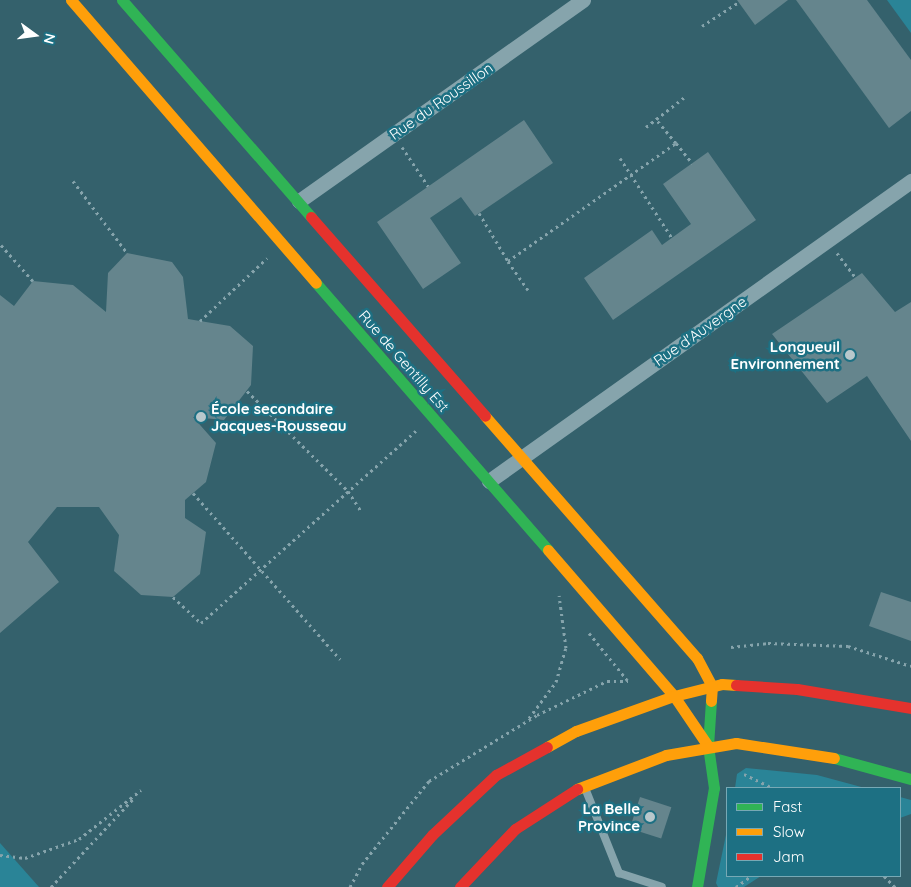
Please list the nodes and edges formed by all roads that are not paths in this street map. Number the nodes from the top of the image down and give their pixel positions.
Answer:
1 (71, 0) edge
2 (122, 0) edge
3 (583, 0) edge
4 (911, 181) edge
5 (299, 201) junction
6 (522, 458) junction
7 (489, 481) junction
8 (712, 686) junction
9 (674, 696) junction
10 (911, 708) edge
11 (708, 746) junction
12 (911, 779) edge
13 (584, 786) junction
14 (387, 887) edge
15 (460, 887) edge
16 (662, 887) edge
17 (697, 887) edge

1 - 7 street, Rue de Gentilly Est
2 - 5 street, Rue de Gentilly Est
3 - 5 street, Rue du Roussillon
4 - 6 street, Rue d'Auvergne
5 - 6 street, Rue de Gentilly Est
6 - 7 street, Rue d'Auvergne
6 - 8 street, Rue de Gentilly Est
7 - 9 street, Rue de Gentilly Est
8 - 9 street
8 - 10 street
8 - 11 street, Rue de Gentilly Est
9 - 11 street, Rue de Gentilly Est
9 - 14 street
11 - 12 street
11 - 13 street
11 - 17 street, Rue de Gentilly Est
13 - 15 street
13 - 16 lane

